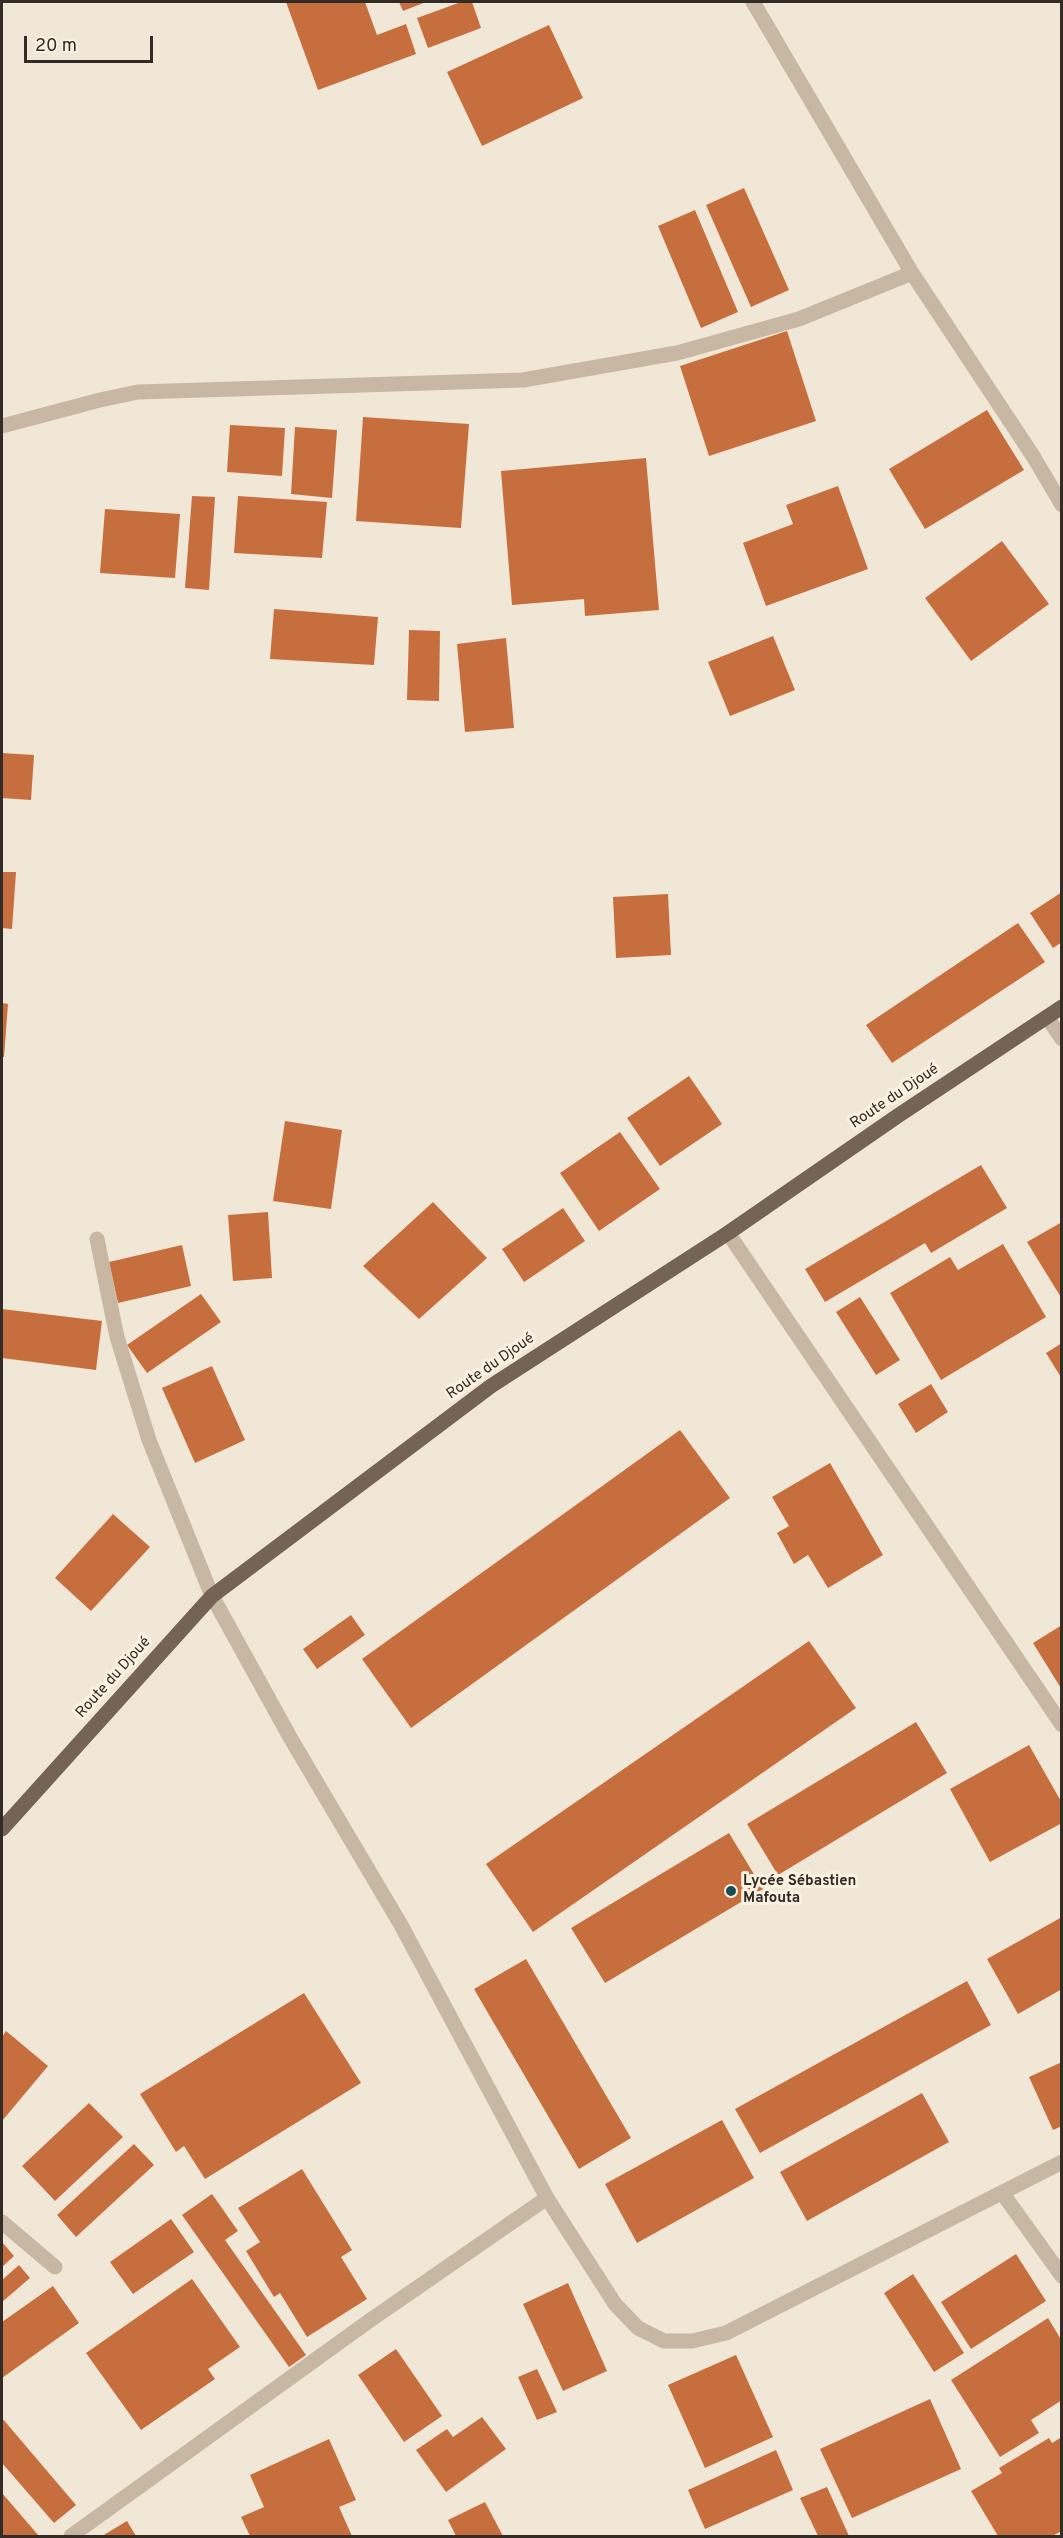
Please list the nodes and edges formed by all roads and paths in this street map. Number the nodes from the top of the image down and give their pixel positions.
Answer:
1 (753, 2) edge
2 (912, 273) junction
3 (2, 426) edge
4 (1062, 505) edge
5 (1062, 1007) edge
6 (1047, 1017) junction
7 (1062, 1039) edge
8 (728, 1233) junction
9 (97, 1239) dead end
10 (212, 1596) junction
11 (1062, 1725) edge
12 (2, 1829) edge
13 (1062, 2162) edge
14 (1003, 2194) junction
15 (547, 2199) junction
16 (2, 2222) edge
17 (55, 2267) dead end
18 (1062, 2276) edge
19 (71, 2536) edge

1 - 2 street
2 - 3 street
2 - 4 street
5 - 6 main road, Route du Djoué
6 - 7 street
6 - 8 main road, Route du Djoué
8 - 10 main road, Route du Djoué
8 - 11 street
9 - 10 street
10 - 12 main road, Route du Djoué
10 - 15 street
13 - 14 street
14 - 15 street
14 - 18 street
15 - 19 street
16 - 17 street

